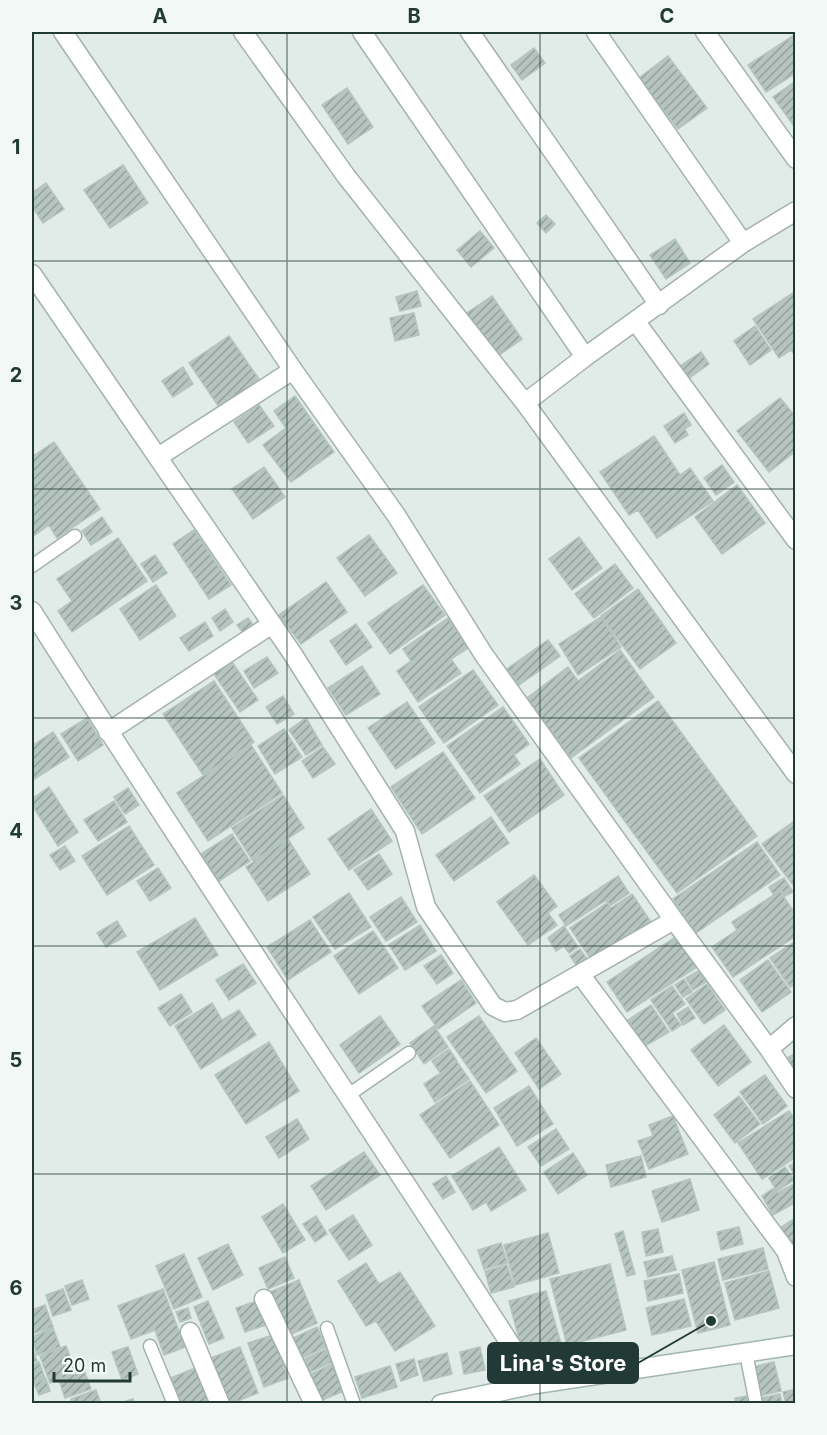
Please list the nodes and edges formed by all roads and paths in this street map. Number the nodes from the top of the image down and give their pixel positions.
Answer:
1 (63, 32) edge
2 (243, 32) edge
3 (362, 32) edge
4 (470, 32) edge
5 (596, 32) edge
6 (705, 32) edge
7 (795, 159) edge
8 (795, 211) edge
9 (743, 243) junction
10 (32, 274) edge
11 (659, 305) junction
12 (636, 322) junction
13 (585, 357) junction
14 (293, 370) junction
15 (525, 403) junction
16 (158, 457) junction
17 (75, 536) dead end
18 (795, 540) edge
19 (32, 566) edge
20 (32, 611) edge
21 (272, 624) junction
22 (108, 732) junction
23 (795, 774) edge
24 (674, 920) junction
25 (580, 974) junction
26 (795, 1026) edge
27 (769, 1049) junction
28 (409, 1053) dead end
29 (795, 1089) edge
30 (347, 1096) junction
31 (795, 1278) edge
32 (264, 1299) dead end
33 (327, 1328) dead end
34 (190, 1332) dead end
35 (795, 1345) edge
36 (150, 1346) dead end
37 (746, 1353) junction
38 (536, 1384) junction
39 (447, 1403) edge
40 (174, 1404) edge
41 (220, 1404) edge
42 (314, 1404) edge
43 (354, 1404) edge
44 (756, 1404) edge

1 - 14 street
2 - 15 street
3 - 13 street
4 - 11 street
5 - 9 street
6 - 7 street
8 - 9 street
9 - 11 street
10 - 16 street
11 - 12 street
12 - 13 street
12 - 18 street
13 - 15 street
14 - 16 street
14 - 24 street
15 - 23 street
16 - 21 street
17 - 19 lane
20 - 22 street
21 - 22 street
21 - 25 street
22 - 30 street
24 - 25 street
24 - 27 street
25 - 31 street
26 - 27 street
27 - 29 street
28 - 30 lane
30 - 38 street
32 - 42 street
33 - 43 lane
34 - 41 street
35 - 37 street
36 - 40 lane
37 - 38 street
37 - 44 lane
38 - 39 street

